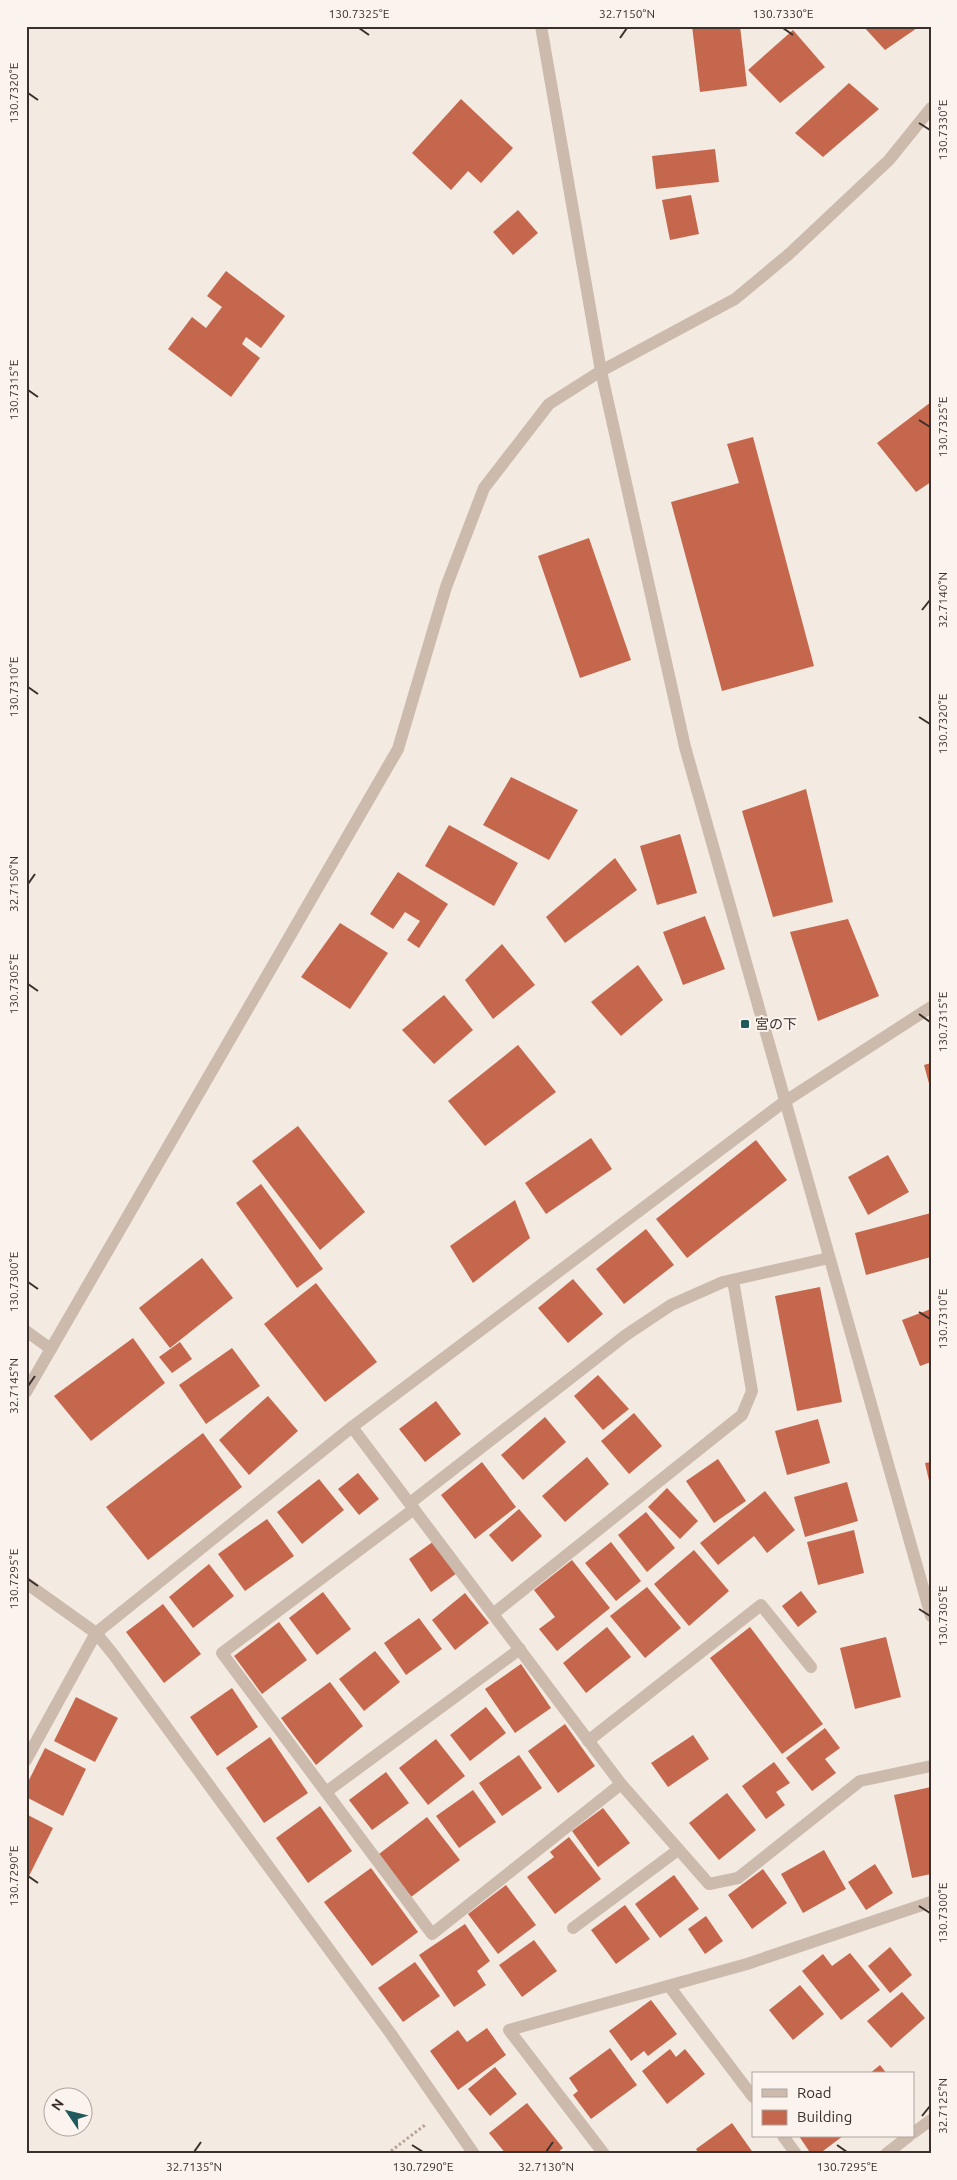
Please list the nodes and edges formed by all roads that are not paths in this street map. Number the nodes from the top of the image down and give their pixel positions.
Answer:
1 (541, 26) edge
2 (931, 108) edge
3 (601, 371) junction
4 (931, 1007) edge
5 (784, 1102) junction
6 (829, 1258) junction
7 (733, 1280) junction
8 (26, 1332) edge
9 (51, 1349) junction
10 (26, 1392) edge
11 (352, 1427) junction
12 (412, 1506) junction
13 (26, 1583) edge
14 (493, 1614) junction
15 (931, 1616) edge
16 (96, 1633) junction
17 (520, 1649) junction
18 (811, 1667) dead end
19 (588, 1741) junction
20 (26, 1760) edge
21 (931, 1766) edge
22 (621, 1784) junction
23 (326, 1792) junction
24 (678, 1850) junction
25 (931, 1902) edge
26 (572, 1928) dead end
27 (669, 1986) junction
28 (752, 2096) edge
29 (931, 2120) edge
30 (914, 2132) edge
31 (784, 2138) edge
32 (906, 2138) edge
33 (474, 2154) edge
34 (604, 2154) edge
35 (796, 2154) edge
36 (886, 2154) edge

1 - 3 street
2 - 3 street
3 - 5 street
3 - 9 street
4 - 5 street
5 - 6 street
5 - 11 street
6 - 7 street
6 - 15 street
7 - 12 street
7 - 14 street
8 - 9 street
9 - 10 street
11 - 12 street
11 - 16 street
12 - 14 street
12 - 23 street
13 - 16 street
14 - 17 street
16 - 20 street
16 - 33 street
17 - 19 street
17 - 23 street
18 - 19 street
19 - 22 street
21 - 24 street
22 - 23 street
22 - 24 street
24 - 26 street
25 - 27 street
27 - 28 street
27 - 34 street
29 - 30 street
31 - 35 street
32 - 36 street

